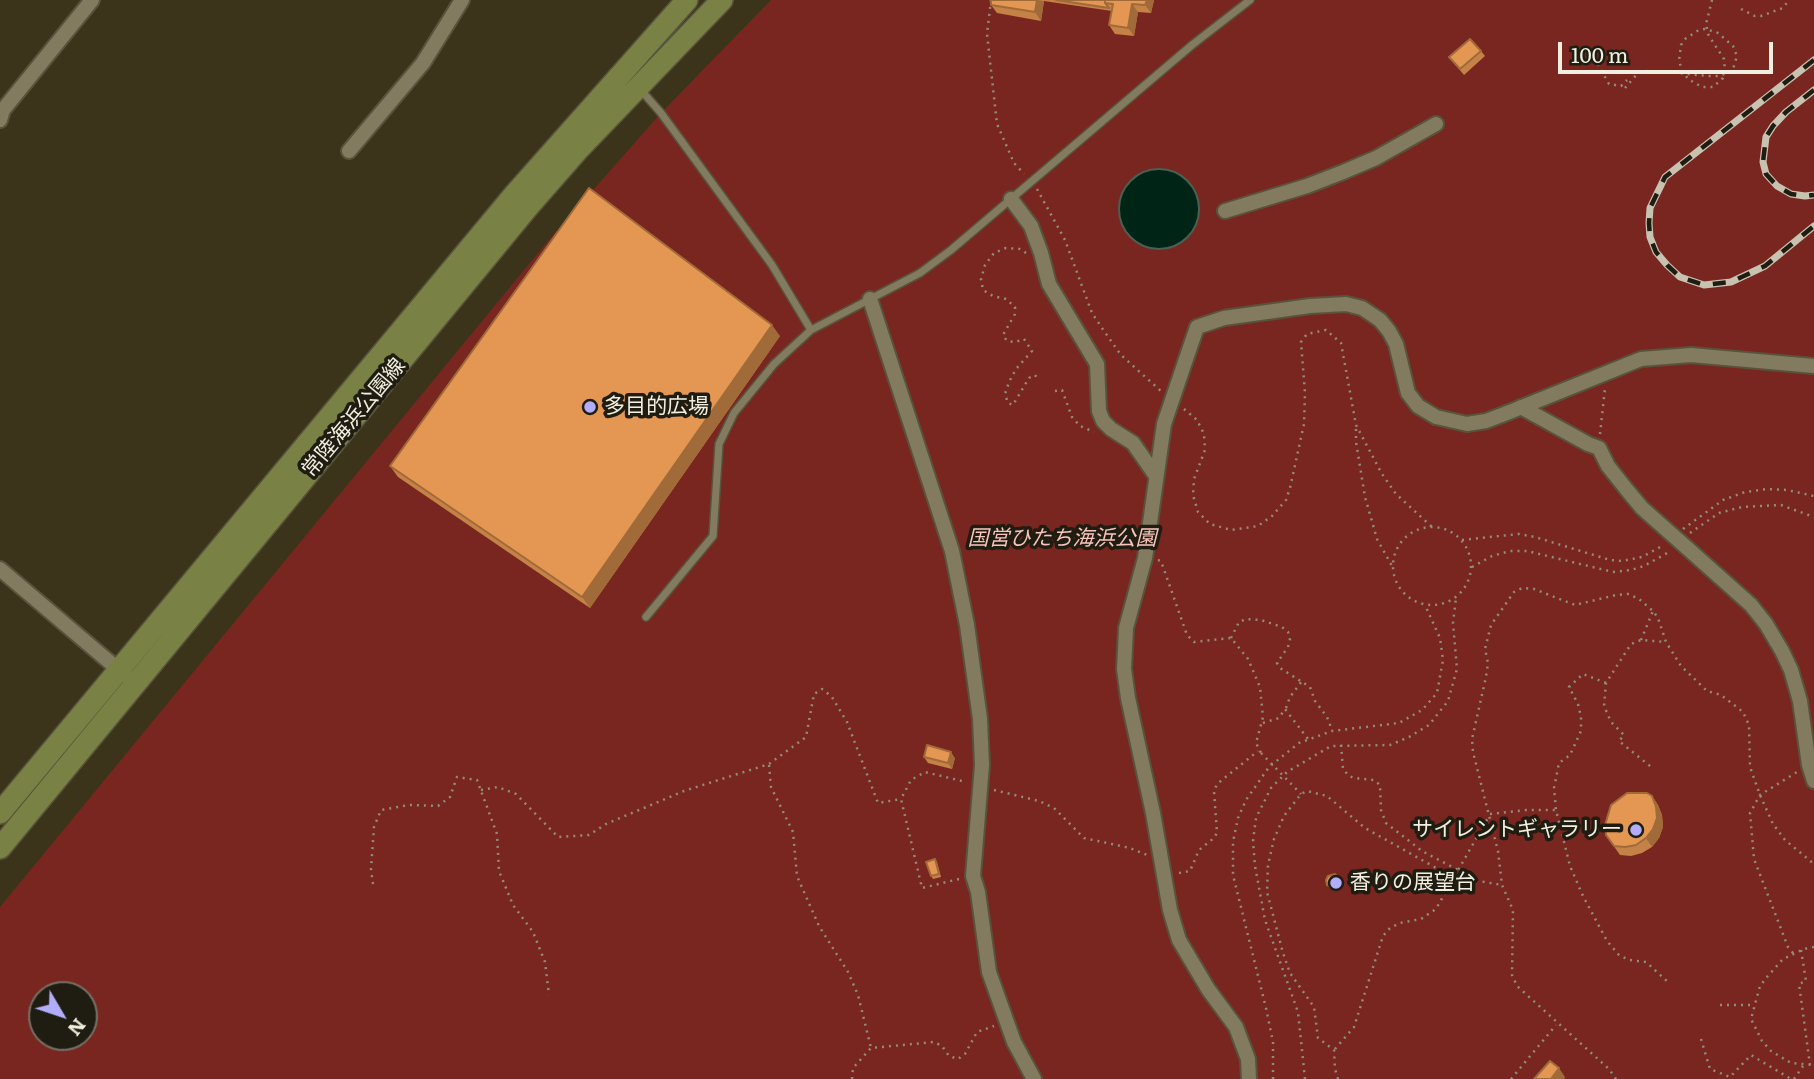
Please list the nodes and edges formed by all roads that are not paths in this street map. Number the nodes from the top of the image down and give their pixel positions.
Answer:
1 (92, 0) edge
2 (462, 0) edge
3 (687, 0) edge
4 (722, 0) edge
5 (1250, 0) edge
6 (638, 87) junction
7 (1, 113) edge
8 (1436, 124) dead end
9 (349, 151) dead end
10 (1011, 200) junction
11 (1225, 211) dead end
12 (870, 299) junction
13 (811, 330) junction
14 (1814, 366) edge
15 (1521, 407) junction
16 (1156, 476) junction
17 (0, 569) edge
18 (646, 617) dead end
19 (118, 669) junction
20 (135, 683) junction
21 (1814, 781) edge
22 (0, 813) edge
23 (0, 848) edge
24 (1034, 1079) edge
25 (1249, 1079) edge

1 - 7 street
2 - 9 street
3 - 19 main road, 常陸海浜公園線
4 - 6 main road, 常陸海浜公園線
5 - 10 lane
6 - 13 lane
6 - 20 main road, 常陸海浜公園線
8 - 11 street
10 - 12 lane
10 - 16 street
12 - 13 lane
12 - 24 street
13 - 18 lane
14 - 15 street
15 - 16 street, bridge
15 - 21 street, bridge
16 - 25 street
17 - 19 street
19 - 20 street
19 - 22 main road, 常陸海浜公園線
20 - 23 main road, 常陸海浜公園線

